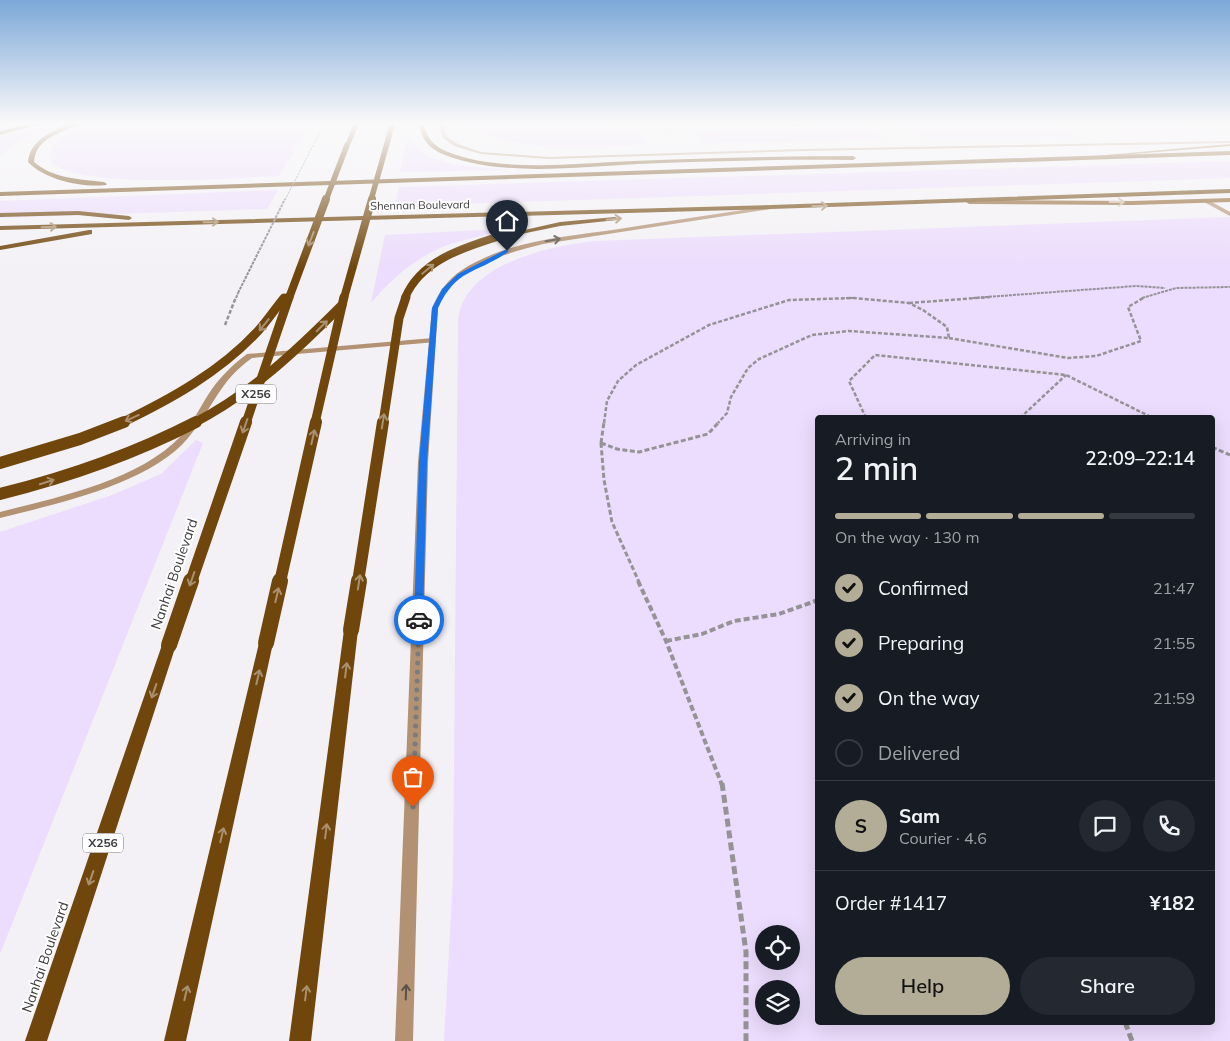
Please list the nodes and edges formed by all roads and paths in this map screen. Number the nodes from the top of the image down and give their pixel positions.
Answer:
1 (40, 171) edge
2 (300, 171) edge
3 (337, 171) edge
4 (379, 171) edge
5 (712, 171) edge
6 (177, 188) junction
7 (1230, 191) edge
8 (0, 194) edge
9 (1230, 200) edge
10 (1206, 201) junction
11 (946, 202) junction
12 (771, 207) junction
13 (1230, 214) edge
14 (0, 215) edge
15 (181, 223) junction
16 (0, 228) edge
17 (0, 248) edge
18 (293, 286) junction
19 (1230, 287) edge
20 (1175, 289) junction
21 (908, 303) junction
22 (342, 305) junction
23 (223, 329) dead end
24 (949, 338) junction
25 (433, 340) junction
26 (1066, 375) junction
27 (865, 415) edge
28 (1023, 415) edge
29 (1147, 415) edge
30 (601, 443) junction
31 (1215, 448) edge
32 (1230, 455) edge
33 (0, 463) edge
34 (0, 494) edge
35 (0, 515) edge
36 (815, 601) edge
37 (666, 641) junction
38 (1125, 1025) edge
39 (36, 1041) edge
40 (175, 1041) edge
41 (300, 1041) edge
42 (404, 1041) edge
43 (746, 1041) edge
44 (1132, 1041) edge

1 - 6 main road
2 - 23 path, bridge
3 -> 18 main road, Nanhai Boulevard / X256, bridge
4 - 22 main road, bridge
5 - 6 main road, Shennan Boulevard
6 - 8 main road, Shennan Boulevard
7 - 11 main road, Shennan Boulevard
9 - 10 main road
11 -> 10 main road
10 - 13 street
12 -> 11 main road, Shennan Boulevard
15 -> 12 main road, Shennan Boulevard
25 -> 12 street
41 -> 12 main road, bridge
14 - 15 main road
16 -> 15 main road, Shennan Boulevard
15 - 17 main road
18 -> 33 main road, bridge
18 -> 39 main road, Nanhai Boulevard / X256, bridge
19 - 20 path
20 - 21 path
20 - 24 path
21 - 24 path
21 - 30 path
34 -> 22 main road, bridge
40 -> 22 main road, bridge
24 - 30 path
25 - 35 street
42 -> 25 street
26 - 27 path
26 - 28 path
26 - 29 path
30 - 37 path
31 - 32 path
36 - 37 path
37 - 43 path
38 - 44 path

